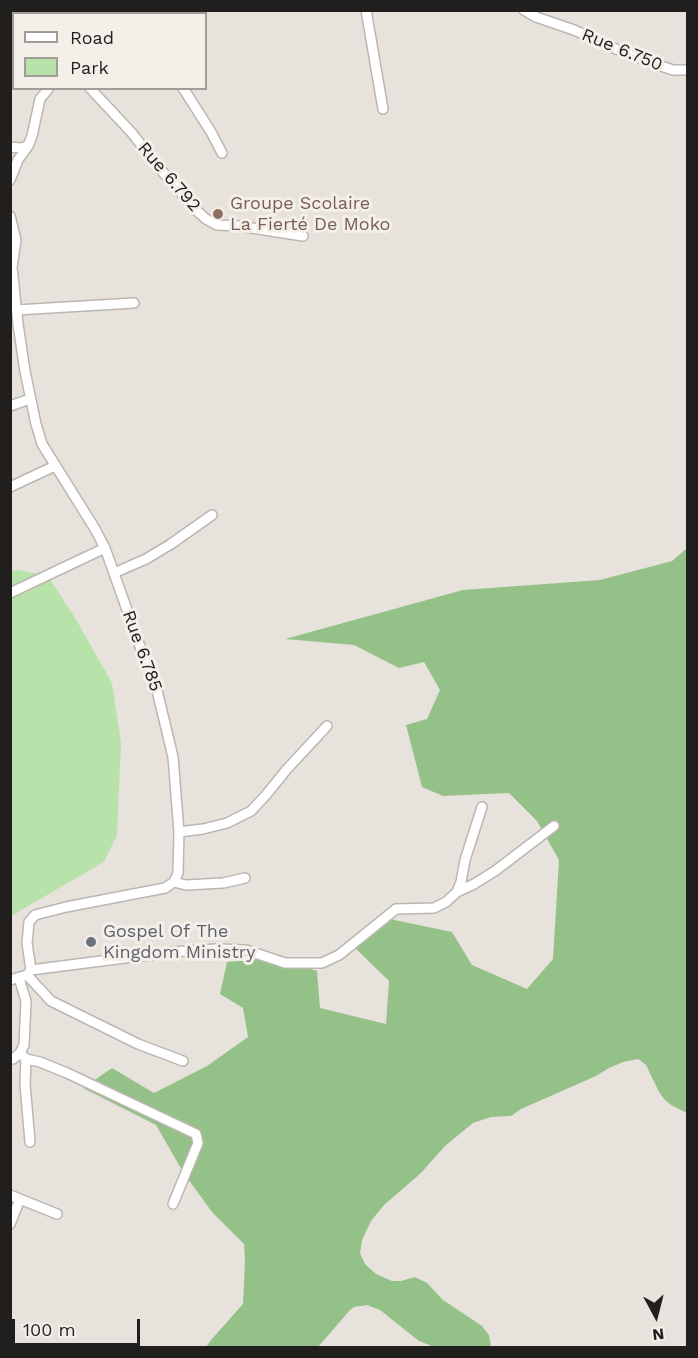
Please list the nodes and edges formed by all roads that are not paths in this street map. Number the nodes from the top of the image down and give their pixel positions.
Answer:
1 (366, 10) edge
2 (524, 10) edge
3 (687, 70) edge
4 (47, 90) edge
5 (92, 90) edge
6 (184, 90) edge
7 (383, 109) dead end
8 (28, 146) junction
9 (10, 147) edge
10 (222, 153) dead end
11 (10, 180) edge
12 (10, 216) edge
13 (303, 236) dead end
14 (134, 303) dead end
15 (16, 310) junction
16 (30, 399) junction
17 (10, 406) edge
18 (55, 466) junction
19 (10, 487) edge
20 (212, 515) dead end
21 (105, 548) junction
22 (114, 573) junction
23 (10, 593) edge
24 (327, 726) dead end
25 (482, 807) dead end
26 (554, 826) dead end
27 (179, 832) junction
28 (245, 878) dead end
29 (174, 882) junction
30 (457, 892) junction
31 (22, 976) edge
32 (23, 1056) junction
33 (10, 1059) edge
34 (183, 1061) dead end
35 (30, 1142) dead end
36 (15, 1197) edge
37 (173, 1204) dead end
38 (57, 1214) dead end
39 (10, 1224) edge

1 - 7 street
2 - 3 street, Rue 6.750
4 - 8 street
5 - 13 street, Rue 6.792
6 - 10 street
8 - 9 street
8 - 11 street
12 - 15 street, Rue 6.785
14 - 15 street
15 - 16 street, Rue 6.785
16 - 17 street
16 - 18 street, Rue 6.785
18 - 19 street
18 - 21 street, Rue 6.785
20 - 22 street
21 - 22 street, Rue 6.785
21 - 23 street
22 - 27 street, Rue 6.785
24 - 27 street
25 - 30 street
26 - 30 street
27 - 29 street, Rue 6.785
28 - 29 street
29 - 31 street
30 - 31 street
31 - 32 street
31 - 34 street
32 - 33 street
32 - 35 street
32 - 37 street
36 - 38 street
36 - 39 street

